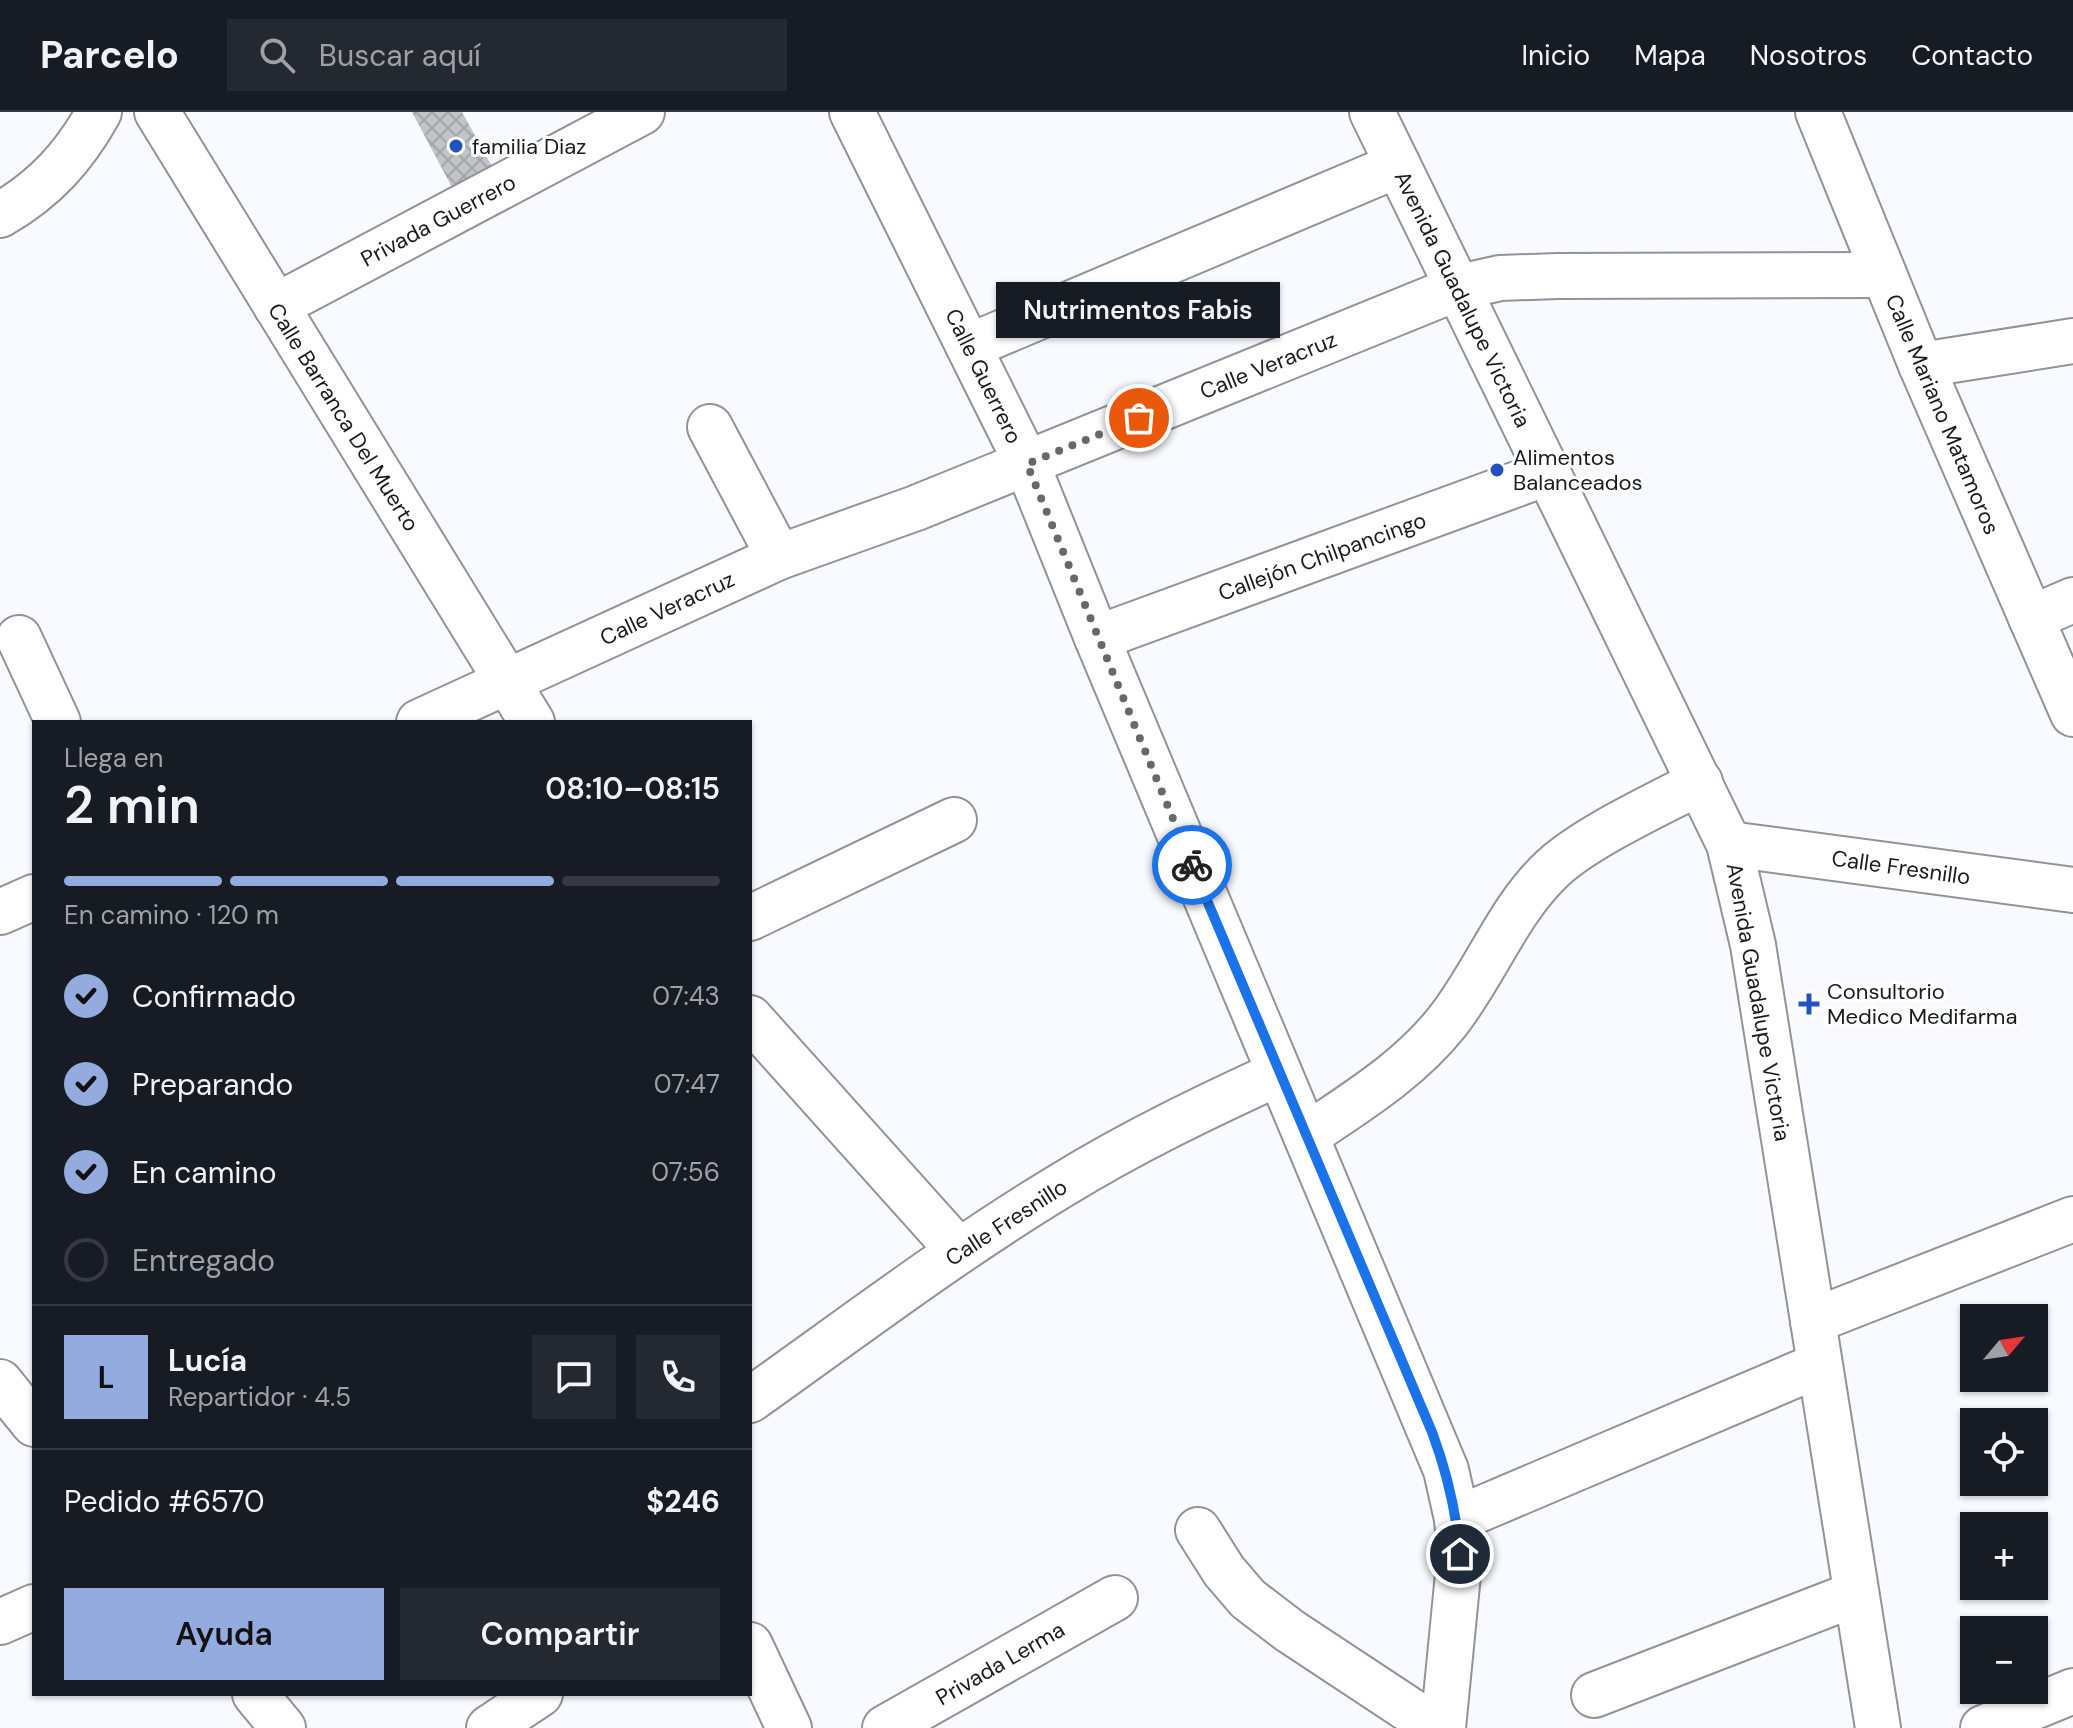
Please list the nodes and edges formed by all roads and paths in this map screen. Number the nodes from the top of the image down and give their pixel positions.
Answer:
1 (99, 112) edge
2 (157, 112) edge
3 (642, 112) edge
4 (852, 112) edge
5 (1372, 112) edge
6 (1818, 112) edge
7 (1398, 165) junction
8 (0, 215) edge
9 (1884, 275) junction
10 (1460, 287) junction
11 (276, 306) junction
12 (2073, 341) edge
13 (970, 346) junction
14 (1921, 365) junction
15 (710, 427) dead end
16 (1027, 464) junction
17 (1547, 473) junction
18 (779, 557) junction
19 (2073, 600) edge
20 (2031, 618) junction
21 (19, 638) dead end
22 (1097, 638) junction
23 (507, 682) junction
24 (2073, 714) edge
25 (57, 720) edge
26 (423, 720) edge
27 (531, 720) edge
28 (1700, 782) junction
29 (954, 820) dead end
30 (1729, 844) junction
31 (2073, 890) edge
32 (752, 917) edge
33 (752, 1020) edge
34 (1279, 1073) junction
35 (1306, 1136) junction
36 (2073, 1219) edge
37 (959, 1251) junction
38 (1813, 1321) junction
39 (1819, 1365) junction
40 (0, 1382) edge
41 (752, 1399) edge
42 (32, 1422) edge
43 (1457, 1519) junction
44 (1198, 1530) dead end
45 (1855, 1594) junction
46 (1115, 1598) dead end
47 (32, 1608) edge
48 (0, 1622) edge
49 (752, 1649) edge
50 (2073, 1691) edge
51 (1594, 1695) dead end
52 (257, 1696) edge
53 (537, 1696) edge
54 (283, 1728) edge
55 (489, 1728) edge
56 (789, 1728) edge
57 (885, 1728) edge
58 (1440, 1728) edge
59 (1878, 1728) edge
60 (1983, 1728) edge

1 - 8 street
2 - 11 street, Calle Barranca Del Muerto
3 - 11 street, Privada Guerrero
4 - 13 street, Calle Guerrero
5 - 7 street, Avenida Guadalupe Victoria
6 - 9 street, Calle Mariano Matamoros
7 - 10 street, Avenida Guadalupe Victoria
7 - 13 street
9 - 10 street, Calle Veracruz
9 - 14 street, Calle Mariano Matamoros
10 - 16 street, Calle Veracruz
10 - 17 street, Avenida Guadalupe Victoria
11 - 23 street, Calle Barranca Del Muerto
12 - 14 street
13 - 16 street, Calle Guerrero
14 - 20 street, Calle Mariano Matamoros
15 - 18 street
16 - 18 street, Calle Veracruz
16 - 22 street, Calle Guerrero
17 - 22 street, Callejón Chilpancingo
17 - 28 street, Avenida Guadalupe Victoria
18 - 23 street, Calle Veracruz
19 - 20 street
20 - 24 street, Calle Mariano Matamoros
21 - 25 street
22 - 34 street, Calle Guerrero
23 - 26 street, Calle Veracruz
23 - 27 street, Calle Barranca Del Muerto
28 - 30 street, Avenida Guadalupe Victoria
28 - 35 street
29 - 32 street
30 - 31 street, Calle Fresnillo
30 - 38 street, Avenida Guadalupe Victoria
33 - 37 street
34 - 35 street, Calle Guerrero
34 - 37 street, Calle Fresnillo
35 - 43 street, Calle Guerrero
36 - 38 street
37 - 41 street, Calle Fresnillo
38 - 39 street, Avenida Guadalupe Victoria
39 - 43 street
39 - 45 street, Avenida Guadalupe Victoria
40 - 42 street
43 - 58 street, Calle Guerrero
44 - 58 street
45 - 51 street
45 - 59 street, Avenida Guadalupe Victoria
46 - 57 street, Privada Lerma
47 - 48 street
49 - 56 street
50 - 60 street
52 - 54 street
53 - 55 street

